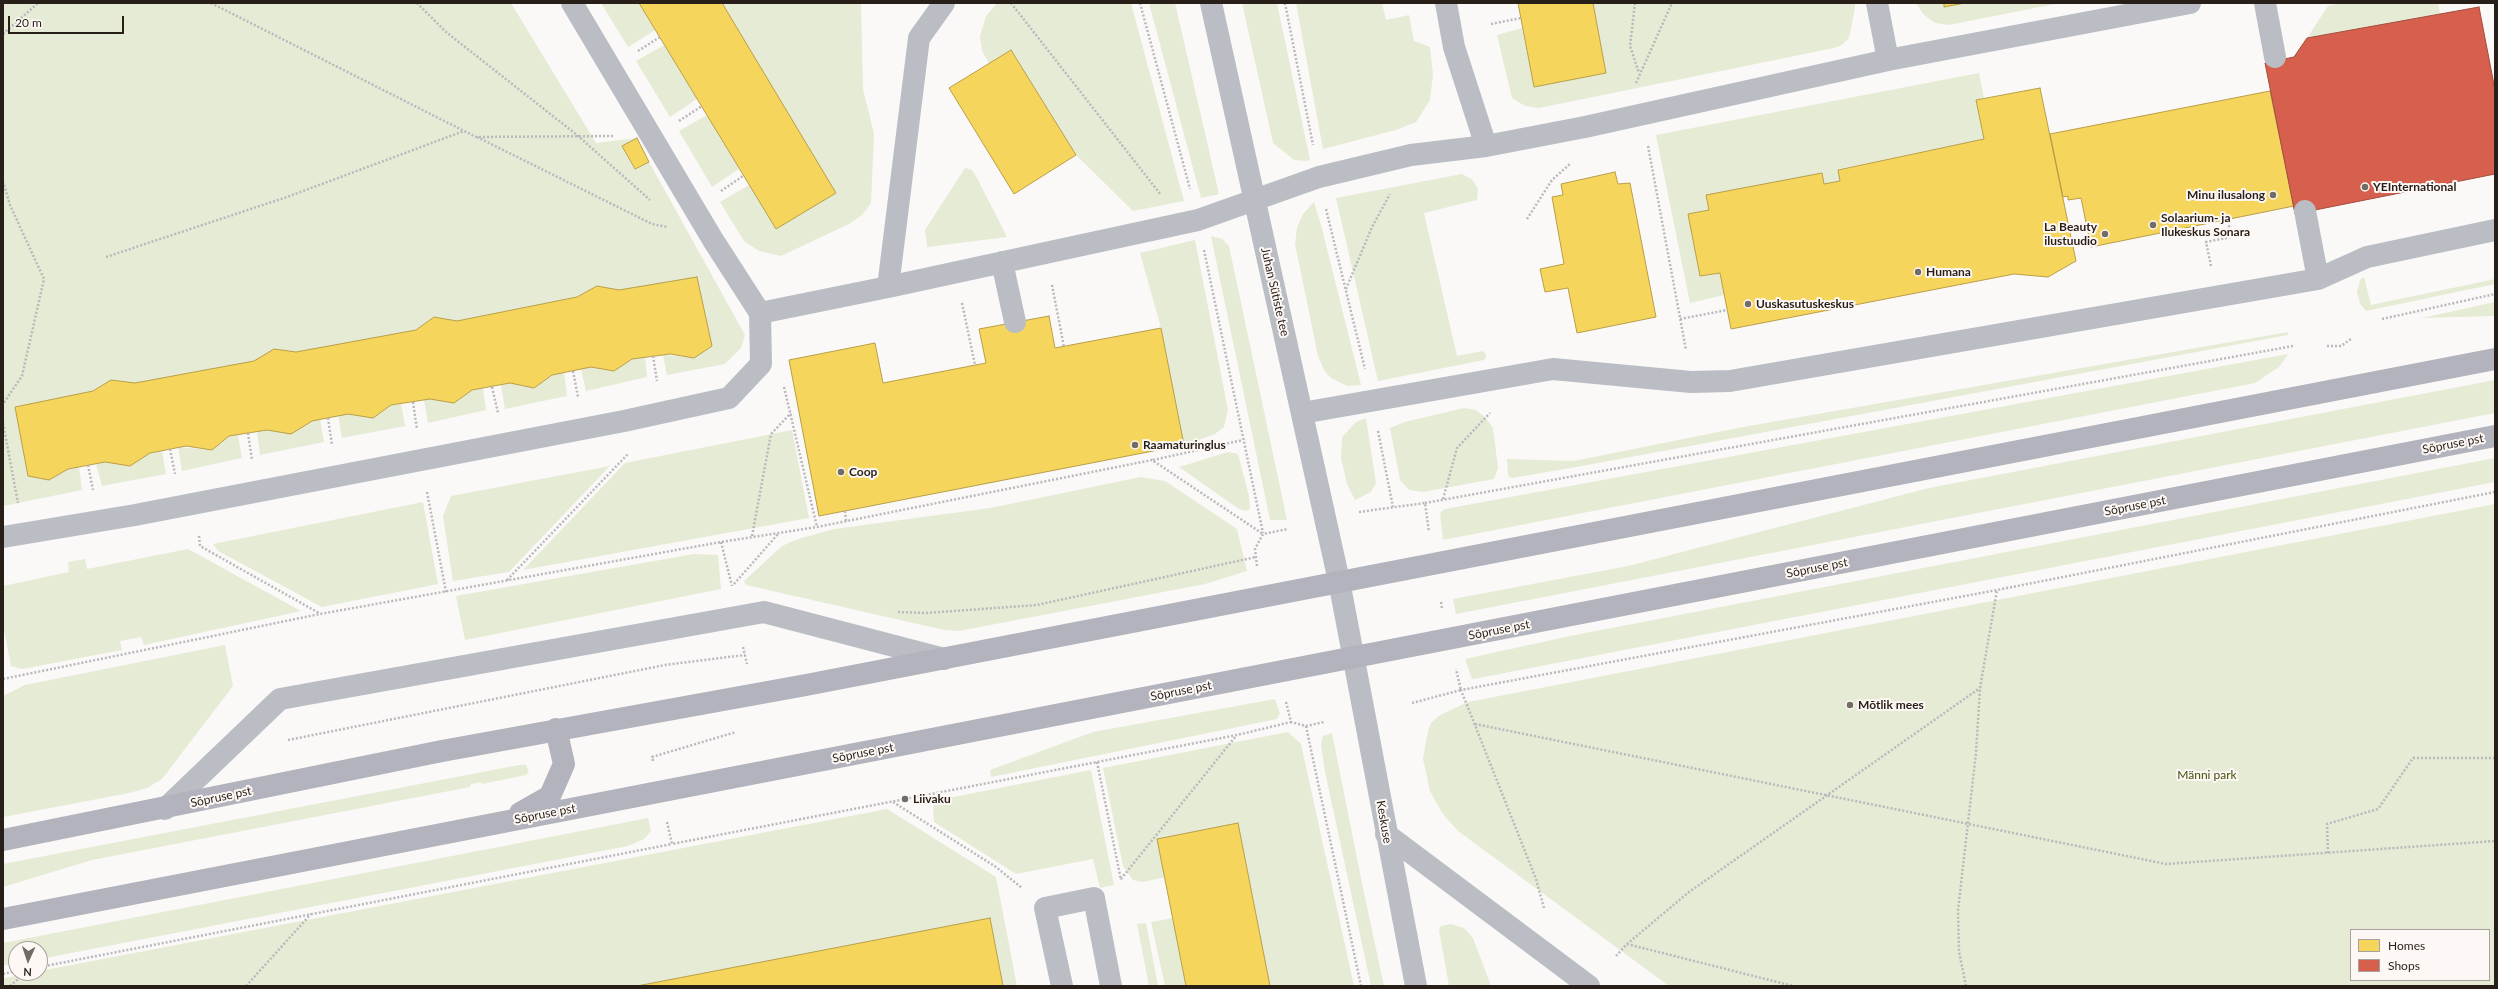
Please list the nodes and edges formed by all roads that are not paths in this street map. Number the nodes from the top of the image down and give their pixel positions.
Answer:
1 (572, 3) edge
2 (944, 3) edge
3 (1211, 3) edge
4 (1446, 3) edge
5 (1877, 3) edge
6 (2190, 3) edge
7 (2265, 3) edge
8 (2275, 57) dead end
9 (1888, 60) junction
10 (1486, 146) junction
11 (1254, 200) junction
12 (2305, 212) dead end
13 (2495, 230) edge
14 (1002, 262) junction
15 (2318, 279) junction
16 (888, 286) junction
17 (760, 313) junction
18 (1015, 322) dead end
19 (2495, 359) edge
20 (1302, 413) junction
21 (2495, 436) edge
22 (13, 536) edge
23 (1339, 581) junction
24 (1355, 658) junction
25 (944, 659) junction
26 (556, 729) junction
27 (165, 808) junction
28 (504, 822) junction
29 (1386, 834) junction
30 (3, 840) edge
31 (3, 919) edge
32 (1062, 986) edge
33 (1111, 986) edge
34 (1416, 986) edge
35 (1589, 986) edge

1 - 17 street
2 - 16 street
3 - 11 street, Juhan Sütiste tee
4 - 10 street
5 - 9 street
6 - 9 street
7 - 8 street
9 - 10 street
10 - 11 street
11 - 14 street
11 - 20 street, Juhan Sütiste tee
12 - 15 street
13 - 15 street
14 - 16 street
14 - 18 street
15 - 20 street
16 - 17 street
17 - 22 street
19 - 23 main road, Sõpruse pst
20 - 23 street, Juhan Sütiste tee
21 - 24 main road, Sõpruse pst
23 - 24 street, Keskuse
23 - 25 main road, Sõpruse pst
24 - 28 main road, Sõpruse pst
24 - 29 street, Keskuse
25 - 26 main road, Sõpruse pst
25 - 27 street
26 - 27 main road, Sõpruse pst
26 - 28 main road, Sõpruse pst
27 - 30 main road, Sõpruse pst
28 - 31 main road, Sõpruse pst
29 - 34 street, Keskuse
29 - 35 street
32 - 33 street

